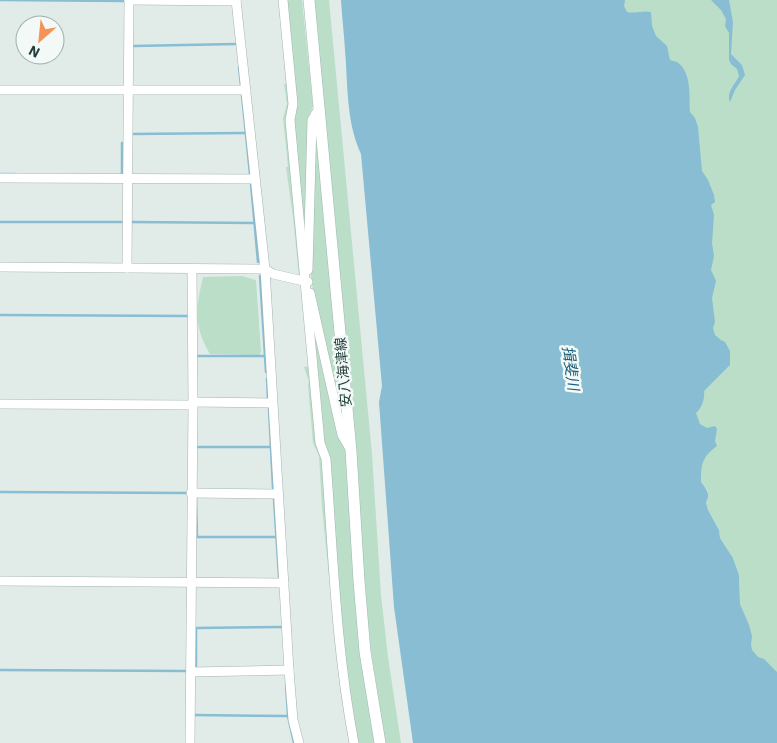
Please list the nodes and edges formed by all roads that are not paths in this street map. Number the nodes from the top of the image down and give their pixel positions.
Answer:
1 (129, 0) edge
2 (236, 0) edge
3 (283, 0) edge
4 (309, 0) edge
5 (0, 90) edge
6 (246, 90) junction
7 (127, 91) junction
8 (318, 110) junction
9 (0, 178) edge
10 (127, 178) junction
11 (255, 179) junction
12 (0, 267) edge
13 (127, 268) junction
14 (192, 269) junction
15 (265, 269) junction
16 (306, 281) junction
17 (193, 403) junction
18 (272, 403) junction
19 (0, 404) edge
20 (351, 451) junction
21 (192, 493) junction
22 (278, 494) junction
23 (0, 581) edge
24 (191, 582) junction
25 (284, 583) junction
26 (289, 670) junction
27 (191, 672) junction
28 (190, 743) edge
29 (298, 743) edge
30 (354, 743) edge
31 (380, 743) edge

1 - 2 street
1 - 7 street
2 - 6 street
3 - 16 street
4 - 8 main road, 安八海津線
5 - 7 street
6 - 7 street
6 - 11 street
7 - 10 street
8 - 16 street
8 - 20 main road, 安八海津線
9 - 10 street
10 - 11 street
10 - 13 street
11 - 15 street
12 - 13 street
13 - 14 street
14 - 15 street
14 - 17 street
15 - 16 street
15 - 18 street
16 - 20 street
16 - 30 street
17 - 18 street
17 - 19 street
17 - 21 street
18 - 22 street
20 - 31 main road, 安八海津線
21 - 22 street
21 - 24 street
22 - 25 street
23 - 24 street
24 - 25 street
24 - 27 street
25 - 26 street
26 - 27 street
26 - 29 street
27 - 28 street

